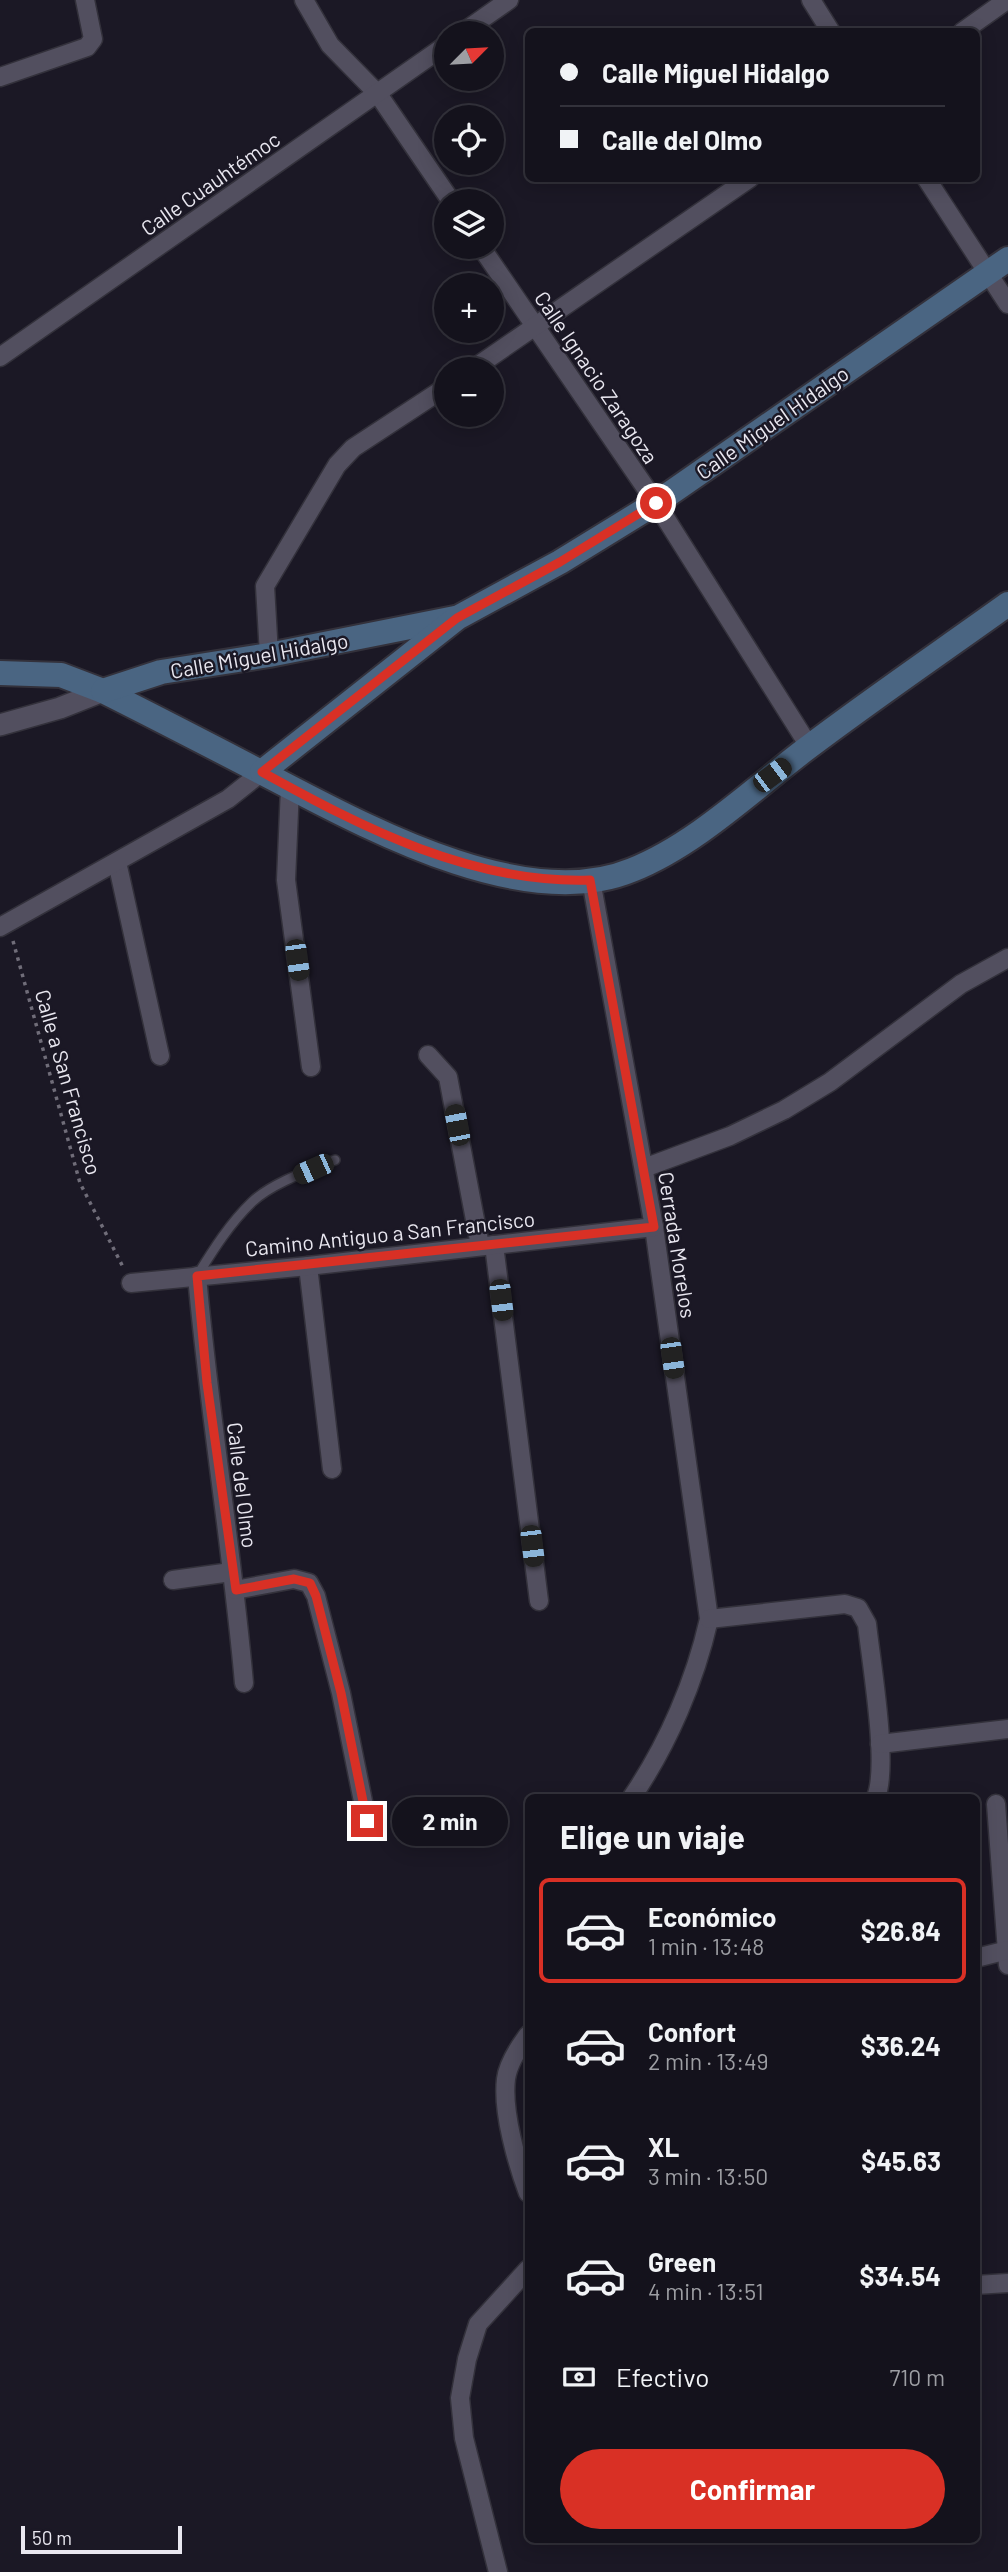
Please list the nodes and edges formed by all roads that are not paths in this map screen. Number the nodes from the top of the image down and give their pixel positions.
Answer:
1 (509, 0) edge
2 (811, 0) edge
3 (1007, 0) edge
4 (89, 1) edge
5 (309, 2) edge
6 (479, 21) edge
7 (828, 28) edge
8 (968, 28) edge
9 (434, 54) edge
10 (0, 77) edge
11 (378, 94) junction
12 (744, 182) edge
13 (929, 182) edge
14 (443, 189) edge
15 (489, 259) edge
16 (998, 266) edge
17 (1008, 304) edge
18 (536, 327) junction
19 (0, 357) edge
20 (491, 357) edge
21 (434, 395) edge
22 (656, 503) junction
23 (1008, 604) edge
24 (457, 618) junction
25 (270, 655) junction
26 (0, 673) edge
27 (103, 691) junction
28 (0, 725) edge
29 (809, 746) junction
30 (262, 772) junction
31 (290, 788) junction
32 (117, 862) junction
33 (590, 880) junction
34 (4, 924) edge
35 (1008, 958) edge
36 (428, 1055) dead end
37 (160, 1056) dead end
38 (311, 1067) dead end
39 (335, 1160) dead end
40 (644, 1168) junction
41 (654, 1227) junction
42 (487, 1245) junction
43 (308, 1266) junction
44 (197, 1276) junction
45 (131, 1283) road end
46 (332, 1469) dead end
47 (231, 1572) junction
48 (173, 1580) dead end
49 (236, 1590) junction
50 (539, 1601) dead end
51 (709, 1619) junction
52 (244, 1683) dead end
53 (1008, 1729) edge
54 (880, 1744) junction
55 (634, 1794) edge
56 (877, 1794) edge
57 (996, 1804) dead end
58 (367, 1821) dead end
59 (1007, 1955) edge
60 (980, 1958) edge
61 (525, 2040) edge
62 (525, 2182) edge
63 (525, 2272) edge
64 (1008, 2283) edge
65 (980, 2285) edge
66 (498, 2572) edge

1 - 6 street
2 - 7 street
3 - 8 street
4 - 10 street
5 - 11 street
9 - 11 street, Calle Cuauhtémoc
11 - 14 street
11 - 19 street, Calle Cuauhtémoc
12 - 18 street
13 - 16 street
15 - 18 street, Calle Ignacio Zaragoza
16 - 17 street
16 - 22 main road, Calle Miguel Hidalgo
18 - 20 street
18 - 22 street, Calle Ignacio Zaragoza
21 - 25 street
22 - 24 main road, Calle Miguel Hidalgo
22 - 29 street, Calle Ignacio Zaragoza
23 - 29 main road
24 - 25 main road, Calle Miguel Hidalgo
24 - 30 main road, Calle Miguel Hidalgo
25 - 27 main road, Calle Miguel Hidalgo
26 - 27 main road
27 - 28 street
27 - 30 main road
29 - 33 main road
30 - 31 main road
30 - 32 street
31 - 33 main road
31 - 38 street
32 - 34 street
32 - 37 street
33 - 40 street, Cerrada Morelos
35 - 40 street
36 - 42 street
39 - 44 lane
40 - 41 street, Cerrada Morelos
41 - 42 street, Camino Antiguo a San Francisco
41 - 51 street, Cerrada Morelos
42 - 43 street, Camino Antiguo a San Francisco
42 - 50 street
43 - 44 street, Camino Antiguo a San Francisco
43 - 46 street
44 - 45 street, Camino Antiguo a San Francisco
44 - 47 street, Calle del Olmo
47 - 48 street
47 - 49 street, Calle del Olmo
49 - 52 street, Calle del Olmo
49 - 58 street
51 - 54 street
51 - 55 street
53 - 54 street
54 - 56 street
57 - 59 street
59 - 60 street
61 - 62 street
63 - 66 street
64 - 65 street

